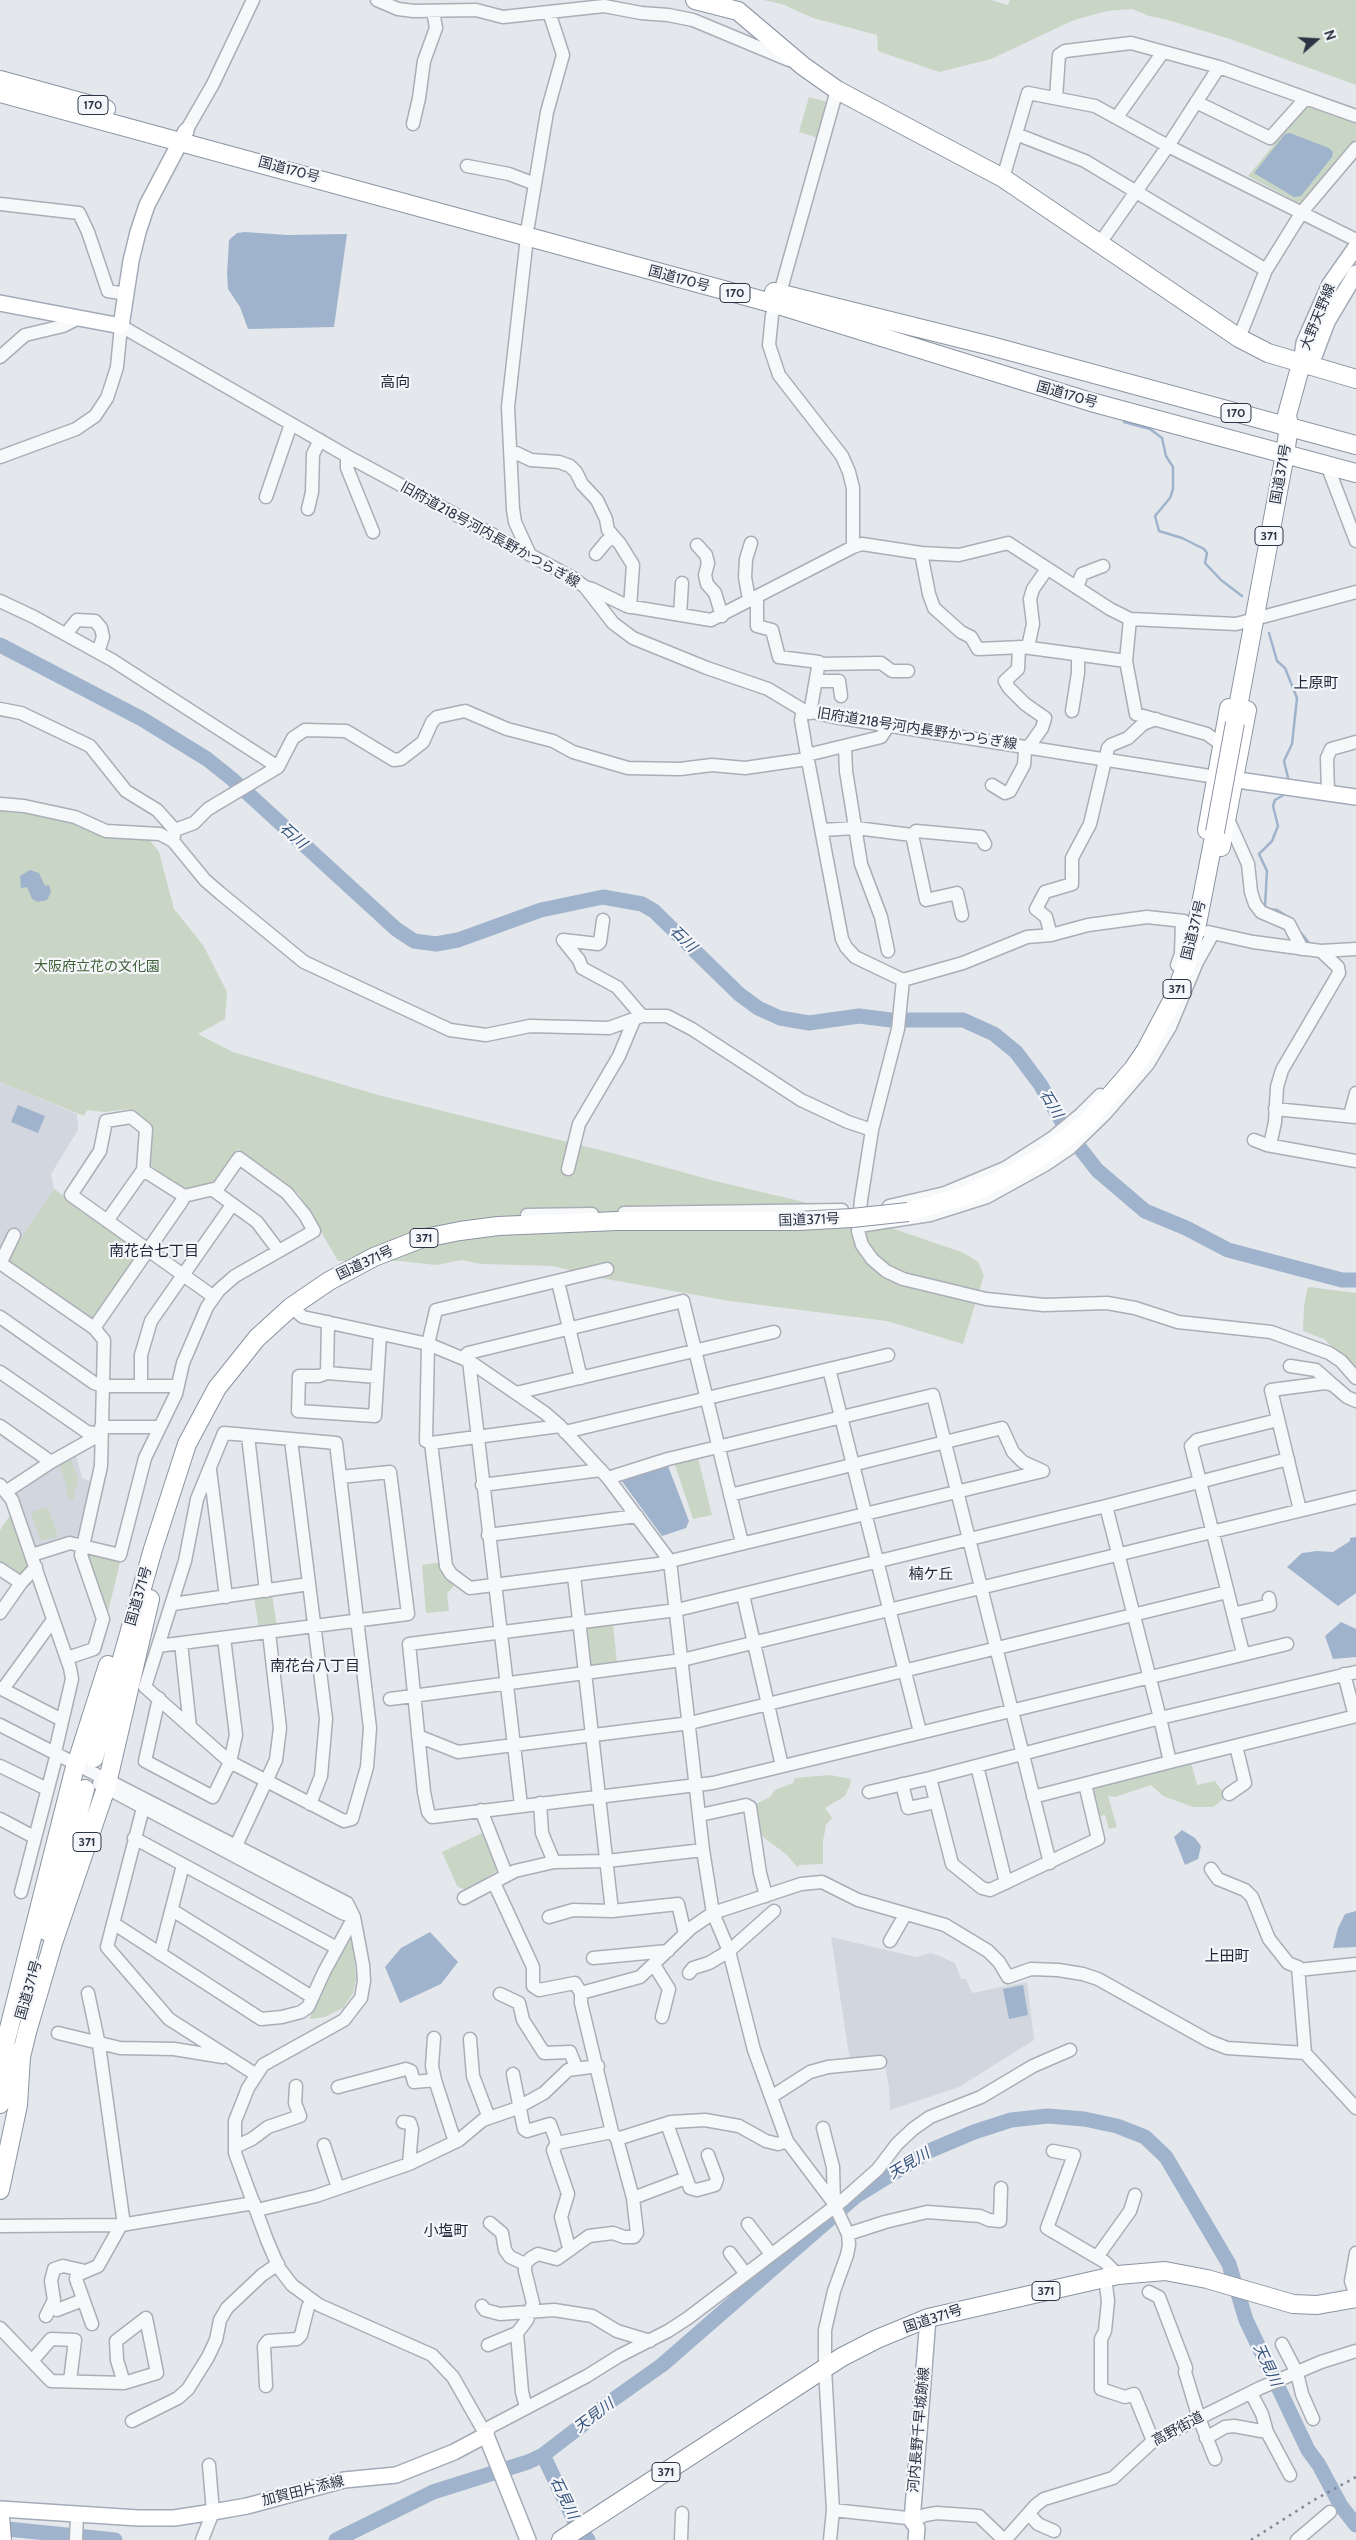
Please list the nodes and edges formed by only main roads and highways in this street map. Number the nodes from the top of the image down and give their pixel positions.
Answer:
1 (695, 0) edge
2 (0, 80) edge
3 (0, 93) edge
4 (184, 136) junction
5 (1356, 247) edge
6 (1356, 273) edge
7 (778, 299) junction
8 (0, 303) edge
9 (1306, 365) junction
10 (1356, 379) edge
11 (1290, 426) junction
12 (1356, 445) edge
13 (1285, 454) junction
14 (1356, 473) edge
15 (1253, 619) junction
16 (1216, 777) junction
17 (1234, 779) junction
18 (1356, 797) edge
19 (1187, 959) junction
20 (187, 1444) junction
21 (170, 1492) junction
22 (94, 1758) dead end
23 (85, 1789) dead end
24 (6, 2059) edge
25 (0, 2104) edge
26 (0, 2172) edge
27 (0, 2190) edge
28 (1356, 2298) edge
29 (928, 2318) junction
30 (0, 2509) edge
31 (0, 2515) edge
32 (2, 2540) edge
33 (528, 2540) edge
34 (561, 2540) edge
35 (916, 2540) edge

1 - 9 highway
2 - 4 highway, 国道170号 / 170
3 - 4 highway, 国道170号 / 170
4 - 7 highway, 国道170号 / 170
4 - 8 main road
5 - 9 main road, 大野天野線
6 - 9 main road, 大野天野線
7 - 11 highway, 国道170号 / 170
7 - 13 highway, 国道170号 / 170
9 - 10 highway
9 - 11 highway, 国道371号 / 371
11 - 12 highway, 国道170号 / 170
11 - 13 highway, 国道371号 / 371
13 - 14 highway, 国道170号 / 170
13 - 15 highway, 国道371号 / 371
15 - 16 highway
15 - 17 highway
15 - 19 highway, 国道371号 / 371, bridge
16 - 17 main road
16 - 19 highway
17 - 18 main road
17 - 19 highway
19 - 20 highway, 国道371号 / 371, bridge
20 - 21 highway, 国道371号 / 371
20 - 24 highway, 371
21 - 22 highway, 国道371号 / 371
21 - 27 highway, 371
23 - 24 highway, 国道371号 / 371
24 - 25 highway, 国道371号 / 371
24 - 26 highway, 371
28 - 29 highway, 国道371号 / 371
29 - 34 highway, 国道371号 / 371
29 - 35 main road, 河内長野千早城跡線
30 - 33 main road, 加賀田片添線
31 - 32 highway

